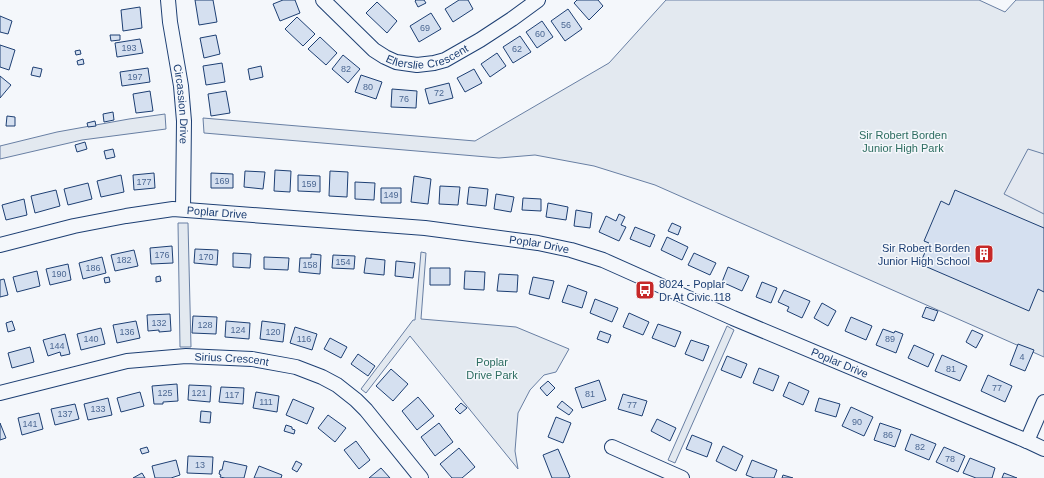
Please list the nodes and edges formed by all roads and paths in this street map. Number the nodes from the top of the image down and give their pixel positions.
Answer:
1 (168, 0) edge
2 (323, 0) edge
3 (538, 0) edge
4 (183, 209) junction
5 (0, 245) edge
6 (0, 393) edge
7 (1044, 402) edge
8 (1028, 441) junction
9 (612, 447) dead end
10 (1044, 449) edge
11 (422, 478) edge
12 (682, 478) edge

1 - 4 street, Circassion Drive
2 - 3 street, Ellerslie Crescent
4 - 5 street, Poplar Drive
4 - 8 street, Poplar Drive
6 - 11 street, Sirius Crescent
7 - 8 street
8 - 10 street, Poplar Drive
9 - 12 street

